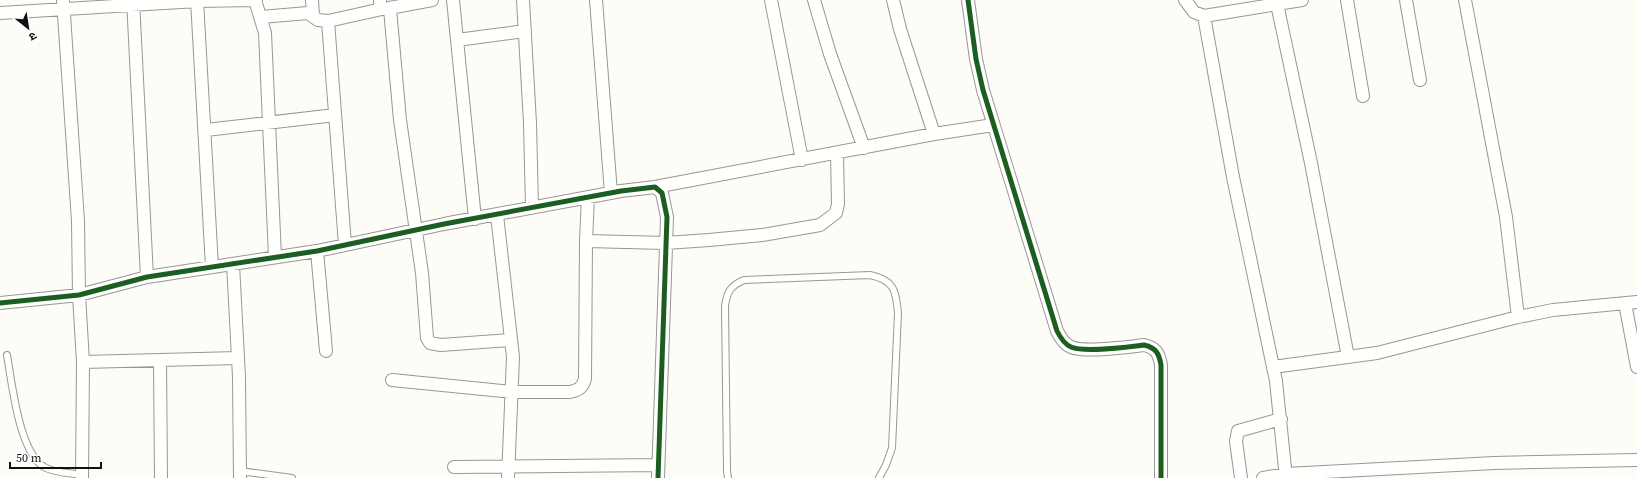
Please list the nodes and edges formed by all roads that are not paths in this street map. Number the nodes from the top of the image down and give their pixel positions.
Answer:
1 (312, 0) edge
2 (432, 0) edge
3 (453, 0) edge
4 (522, 0) edge
5 (596, 0) edge
6 (771, 0) edge
7 (814, 0) edge
8 (893, 0) edge
9 (968, 0) edge
10 (1185, 0) edge
11 (1302, 0) edge
12 (1348, 0) edge
13 (1406, 0) edge
14 (1465, 0) edge
15 (197, 1) edge
16 (256, 1) edge
17 (133, 2) edge
18 (1269, 3) edge
19 (64, 4) edge
20 (384, 6) edge
21 (0, 13) edge
22 (313, 16) junction
23 (1204, 16) junction
24 (261, 17) junction
25 (328, 21) junction
26 (525, 31) junction
27 (457, 40) junction
28 (1420, 80) dead end
29 (1362, 96) dead end
30 (334, 115) junction
31 (269, 122) junction
32 (993, 125) junction
33 (206, 130) junction
34 (934, 134) junction
35 (864, 148) junction
36 (837, 153) junction
37 (802, 160) junction
38 (655, 187) junction
39 (611, 193) junction
40 (588, 197) junction
41 (532, 208) junction
42 (497, 215) junction
43 (475, 219) junction
44 (416, 229) junction
45 (586, 241) junction
46 (666, 243) junction
47 (345, 245) junction
48 (317, 251) junction
49 (275, 257) junction
50 (233, 264) junction
51 (212, 267) junction
52 (147, 277) junction
53 (78, 294) junction
54 (1637, 302) edge
55 (0, 303) edge
56 (1625, 303) junction
57 (1518, 317) junction
58 (511, 340) junction
59 (326, 351) dead end
60 (7, 355) dead end
61 (1348, 357) junction
62 (238, 358) junction
63 (160, 361) junction
64 (83, 362) junction
65 (1273, 367) junction
66 (1637, 367) edge
67 (392, 380) dead end
68 (512, 392) junction
69 (1281, 419) junction
70 (1637, 460) edge
71 (658, 465) junction
72 (454, 467) dead end
73 (508, 473) edge
74 (240, 475) edge
75 (82, 476) edge
76 (1286, 476) edge
77 (161, 478) edge
78 (292, 478) edge
79 (658, 478) edge
80 (728, 478) edge
81 (879, 478) edge
82 (1161, 478) edge
83 (1242, 478) edge
84 (1263, 478) edge

1 - 22 street
2 - 20 street
3 - 27 street
4 - 26 street
5 - 39 street
6 - 37 street
7 - 35 street
8 - 34 street
9 - 32 street
10 - 23 street
11 - 18 street
12 - 29 street
13 - 28 street
14 - 57 street
15 - 16 street
15 - 17 street
15 - 33 street
16 - 24 street
17 - 19 street
17 - 52 street
18 - 23 street
18 - 61 street
19 - 21 street
19 - 53 street
20 - 25 street
20 - 44 street
22 - 24 street
22 - 25 street
23 - 65 street
24 - 31 street
25 - 30 street
26 - 27 street
26 - 41 street
27 - 43 street
30 - 31 street
30 - 47 street
31 - 33 street
31 - 49 street
32 - 34 street
32 - 82 street
33 - 51 street
34 - 35 street
35 - 36 street
36 - 37 street
36 - 46 street
37 - 38 street
38 - 39 street
38 - 46 street
39 - 40 street
40 - 41 street
40 - 45 street
41 - 42 street
42 - 43 street
42 - 58 street
43 - 44 street
44 - 47 street
44 - 58 street
45 - 46 street
45 - 68 street
46 - 71 street
47 - 48 street
48 - 49 street
48 - 59 street
49 - 50 street
50 - 51 street
50 - 62 street
51 - 52 street
52 - 53 street
53 - 55 street
53 - 64 street
54 - 56 street
56 - 57 street
56 - 66 street
57 - 61 street
58 - 68 street
60 - 75 lane
61 - 65 street
62 - 63 street
62 - 74 street
63 - 64 street
63 - 77 street
64 - 75 street
65 - 69 street
67 - 68 street
68 - 73 street
69 - 76 street
69 - 83 street
70 - 76 street
71 - 73 street
71 - 79 street
72 - 73 street
74 - 78 lane
76 - 84 street
80 - 81 lane

